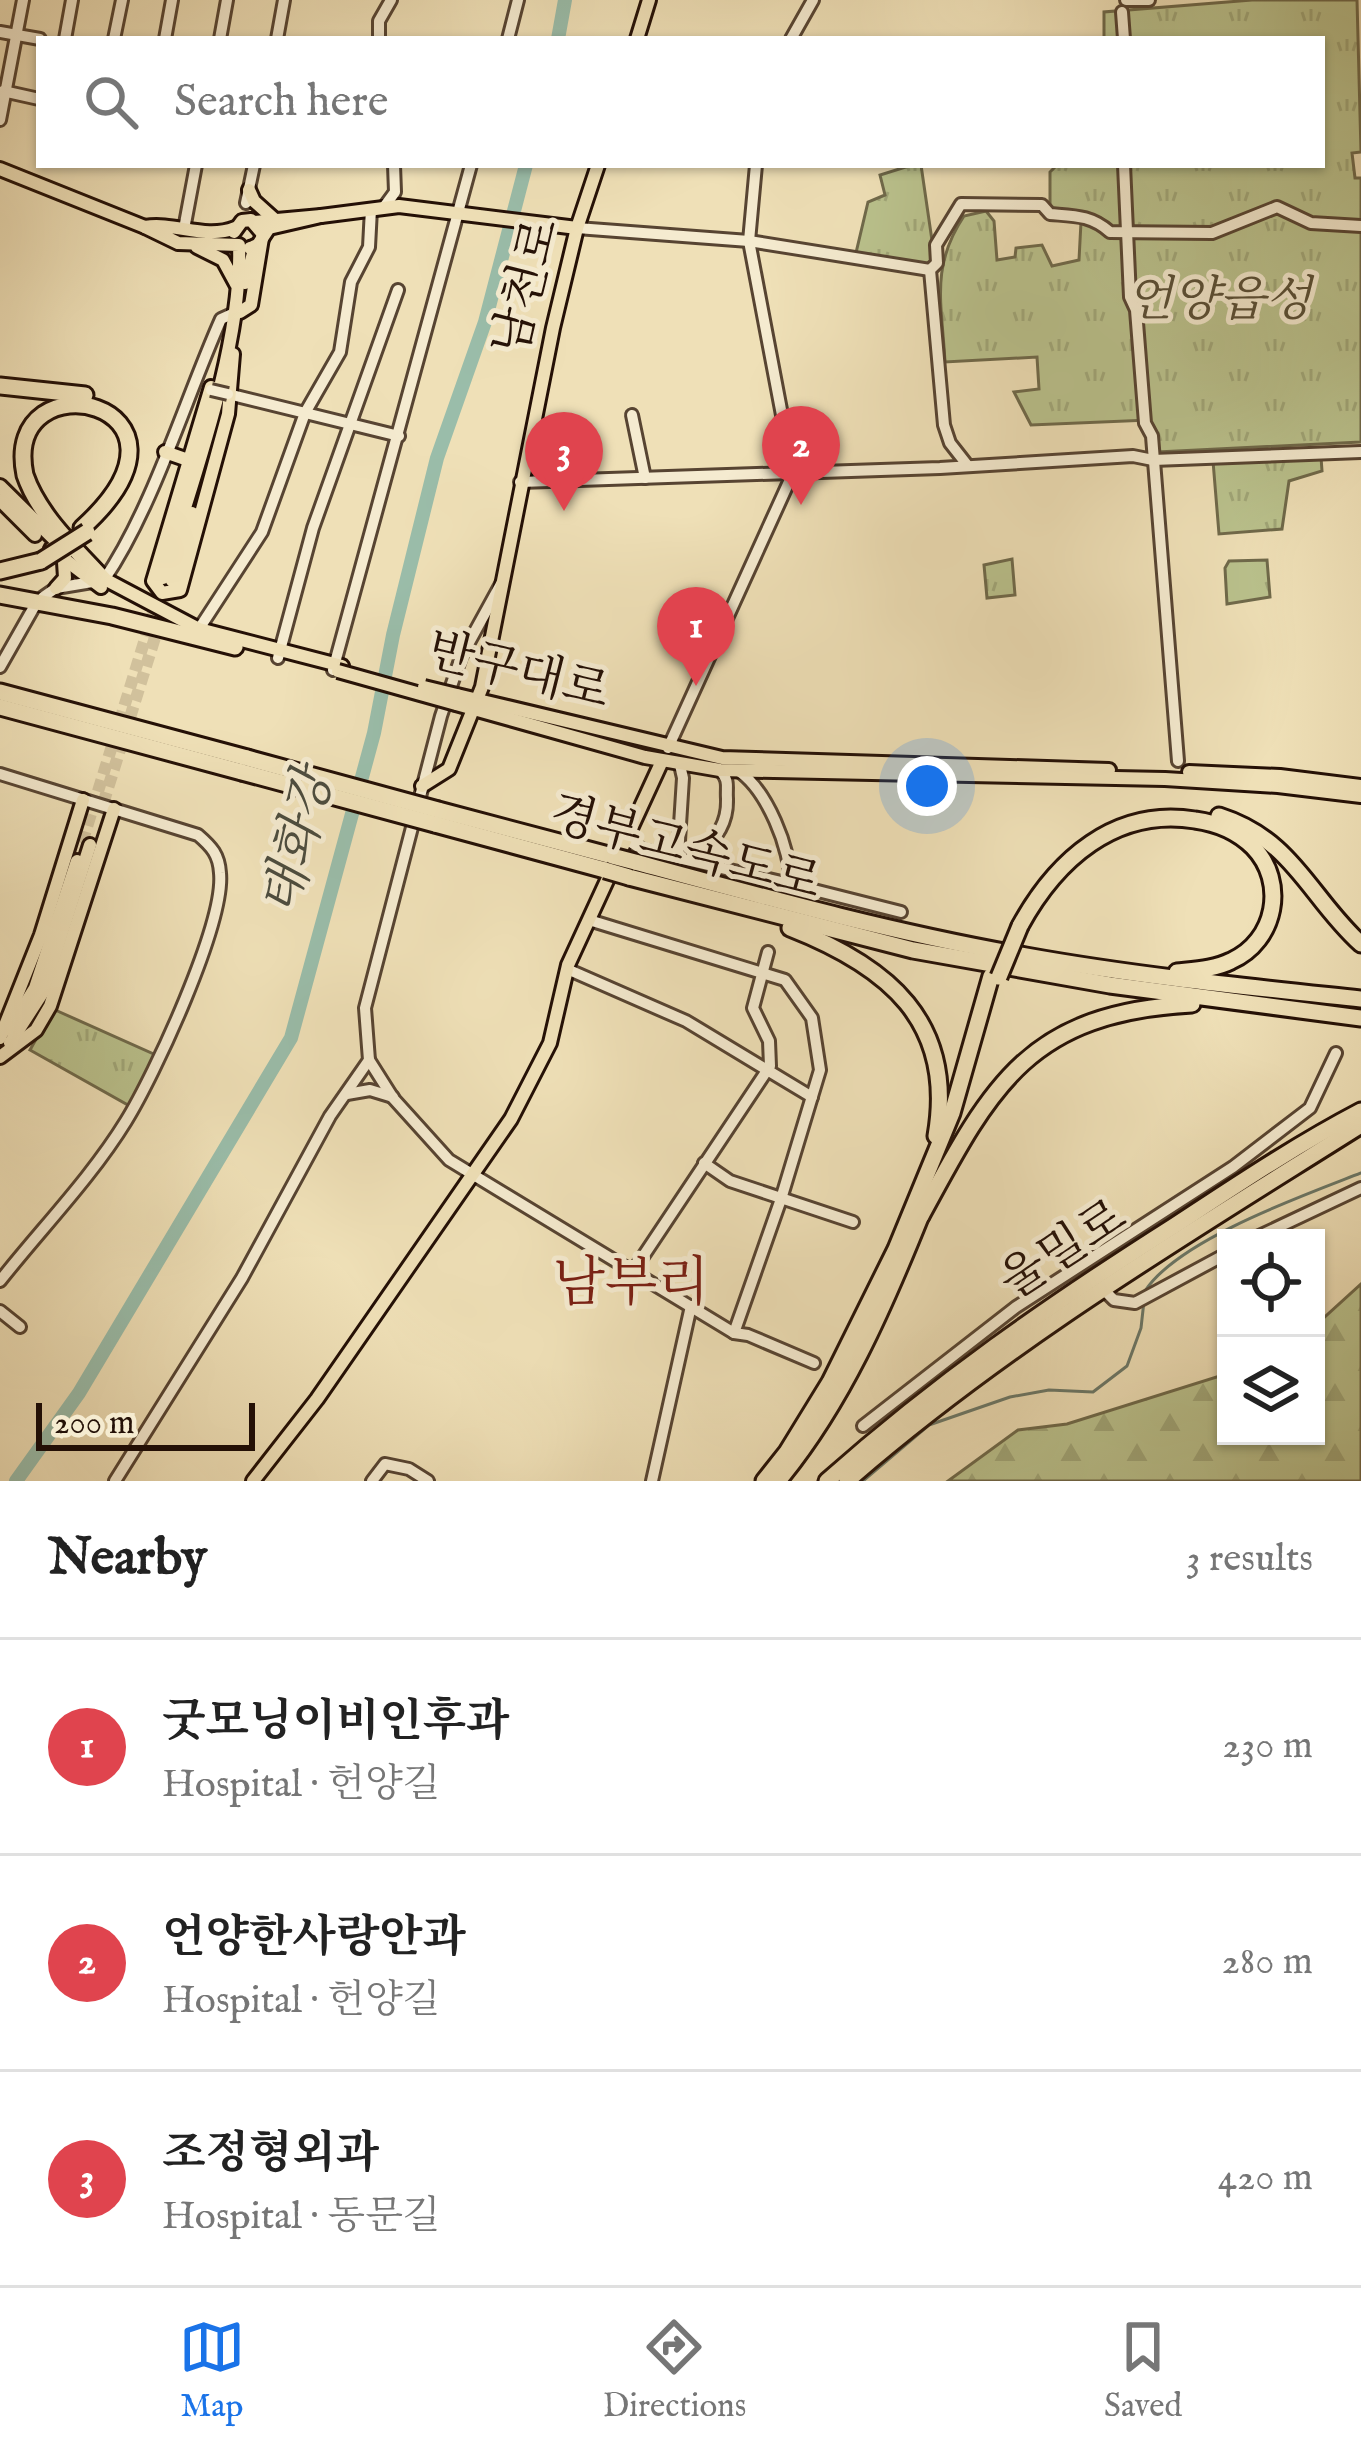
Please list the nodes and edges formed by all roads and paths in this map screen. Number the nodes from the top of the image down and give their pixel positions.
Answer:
1 (23, 0) edge
2 (72, 0) edge
3 (122, 0) edge
4 (172, 0) edge
5 (227, 0) edge
6 (284, 0) edge
7 (391, 0) edge
8 (518, 0) edge
9 (649, 0) edge
10 (812, 0) edge
11 (1149, 0) edge
12 (1125, 4) edge
13 (0, 32) edge
14 (16, 34) junction
15 (66, 36) edge
16 (115, 36) edge
17 (166, 36) edge
18 (221, 36) edge
19 (278, 36) edge
20 (379, 36) edge
21 (509, 36) edge
22 (639, 36) edge
23 (793, 36) edge
24 (1124, 36) edge
25 (36, 38) edge
26 (3, 91) edge
27 (36, 98) edge
28 (0, 120) edge
29 (195, 168) edge
30 (253, 168) edge
31 (394, 168) edge
32 (470, 168) edge
33 (597, 168) edge
34 (756, 168) edge
35 (1124, 168) edge
36 (0, 169) edge
37 (247, 196) junction
38 (378, 208) junction
39 (459, 213) junction
40 (321, 216) junction
41 (275, 219) junction
42 (1361, 226) edge
43 (145, 227) junction
44 (570, 227) junction
45 (184, 230) junction
46 (251, 230) junction
47 (1127, 232) junction
48 (749, 241) junction
49 (190, 245) junction
50 (239, 245) junction
51 (930, 270) junction
52 (237, 289) junction
53 (398, 290) dead end
54 (236, 314) junction
55 (229, 353) junction
56 (191, 385) junction
57 (0, 386) edge
58 (210, 389) junction
59 (230, 394) junction
60 (305, 413) junction
61 (632, 415) dead end
62 (350, 424) junction
63 (399, 436) junction
64 (165, 452) junction
65 (1361, 452) edge
66 (188, 460) junction
67 (1153, 460) junction
68 (968, 466) junction
69 (793, 472) junction
70 (645, 478) junction
71 (520, 482) junction
72 (0, 486) edge
73 (0, 500) edge
74 (84, 530) junction
75 (64, 562) junction
76 (0, 568) edge
77 (168, 580) tunnel mouth
78 (99, 582) junction
79 (502, 582) junction
80 (56, 588) junction
81 (0, 595) edge
82 (197, 632) junction
83 (235, 647) junction
84 (279, 654) junction
85 (0, 668) edge
86 (337, 668) junction
87 (0, 692) edge
88 (476, 705) junction
89 (0, 707) edge
90 (665, 754) junction
91 (1178, 760) dead end
92 (245, 765) junction
93 (680, 765) junction
94 (720, 770) junction
95 (737, 770) junction
96 (0, 774) edge
97 (422, 786) junction
98 (1361, 786) edge
99 (1361, 796) edge
100 (83, 800) junction
101 (114, 809) junction
102 (626, 839) junction
103 (87, 841) junction
104 (678, 856) junction
105 (695, 861) junction
106 (632, 869) junction
107 (790, 884) junction
108 (724, 902) junction
109 (902, 912) dead end
110 (589, 920) junction
111 (1016, 925) junction
112 (1361, 944) edge
113 (768, 952) dead end
114 (567, 969) junction
115 (764, 971) junction
116 (1130, 972) junction
117 (995, 976) junction
118 (1361, 999) edge
119 (1269, 1004) junction
120 (1361, 1018) edge
121 (1, 1048) edge
122 (1336, 1053) dead end
123 (370, 1060) junction
124 (768, 1070) junction
125 (344, 1096) junction
126 (393, 1097) junction
127 (812, 1097) junction
128 (1361, 1106) edge
129 (1361, 1124) edge
130 (704, 1163) junction
131 (469, 1174) junction
132 (927, 1174) junction
133 (1361, 1188) edge
134 (781, 1198) junction
135 (921, 1216) junction
136 (853, 1222) dead end
137 (1274, 1229) edge
138 (1217, 1259) edge
139 (634, 1270) junction
140 (0, 1281) edge
141 (1105, 1291) dead end
142 (691, 1306) junction
143 (0, 1311) edge
144 (20, 1327) dead end
145 (734, 1333) junction
146 (814, 1363) dead end
147 (862, 1426) dead end
148 (115, 1481) edge
149 (254, 1481) edge
150 (372, 1481) edge
151 (428, 1481) edge
152 (652, 1481) edge
153 (764, 1481) edge
154 (778, 1481) edge
155 (827, 1481) edge
156 (847, 1481) edge

1 - 14 street
2 - 15 street
3 - 16 street
4 - 17 street
5 - 18 street
6 - 19 street
7 - 20 street
8 - 21 street
9 - 22 main road
10 - 23 street
11 - 12 street
12 - 24 street
13 - 14 street
14 - 25 street
14 - 26 street
26 - 27 street
26 - 28 street
29 - 45 street
30 - 37 street
31 - 38 street
32 - 39 street
33 - 44 main road, 남천로
34 - 48 street
35 - 47 street
36 - 43 main road
37 - 41 main road
37 - 46 street
38 - 39 main road
38 - 40 main road
38 - 60 street
39 - 44 main road
39 - 63 street
40 - 41 main road
40 - 46 main road
41 - 46 main road
42 - 47 street
43 - 45 main road
43 - 49 main road
44 - 48 street
44 - 71 main road, 남천로
45 - 46 main road
46 - 50 main road
46 - 54 main road
47 - 51 street
47 - 67 street
48 - 51 street
48 - 69 street
49 - 50 main road
49 - 52 main road
50 - 52 main road
51 - 68 street
52 - 54 main road
53 - 62 street
54 - 55 main road
54 - 56 street
55 - 58 main road
55 - 59 main road
55 - 77 main road
56 - 58 street
56 - 64 street
57 - 74 highway
58 - 59 street, bridge
58 - 66 main road
59 - 60 street
59 - 66 main road
60 - 62 street
60 - 82 street
61 - 70 street
62 - 63 street
62 - 84 street
63 - 86 street
64 - 66 main road
64 - 78 street
65 - 67 street
67 - 68 street
67 - 91 street
68 - 69 street
69 - 70 street
69 - 90 street
70 - 71 street
71 - 79 main road, 남천로
72 - 78 main road
73 - 75 main road
74 - 76 highway, bridge
74 - 78 highway
75 - 78 main road
75 - 80 main road
78 - 80 street
78 - 82 main road
79 - 88 main road, 남천로
79 - 97 street
80 - 85 street
81 - 83 highway
82 - 83 main road
82 - 84 main road
83 - 84 main road
84 - 86 main road
86 - 88 main road, 반구대로, bridge
87 - 92 highway, 경부고속도로
88 - 90 main road, 반구대로
88 - 97 main road, 남천로
89 - 92 highway, 경부고속도로
90 - 93 main road, 반구대로
90 - 98 main road, 반구대로
90 - 102 main road
92 - 106 highway, 경부고속도로, bridge
93 - 94 main road, 반구대로
93 - 104 street
94 - 95 main road, 반구대로
94 - 105 street
95 - 99 main road, 반구대로
95 - 107 street
96 - 100 street
97 - 123 street
100 - 101 street
100 - 103 main road
101 - 103 main road
101 - 140 street
102 - 104 street
102 - 110 main road
103 - 121 main road
103 - 121 main road
104 - 105 street
105 - 107 street
106 - 108 highway, 경부고속도로
106 - 116 highway, 경부고속도로
107 - 109 street
108 - 119 highway, 경부고속도로
108 - 132 highway
110 - 114 main road
110 - 115 street
111 - 112 highway
111 - 116 highway
111 - 117 highway, bridge
113 - 115 street
114 - 124 street
114 - 131 main road
115 - 124 street
115 - 127 street
116 - 118 highway, 경부고속도로
117 - 132 highway
117 - 135 highway
119 - 120 highway, 경부고속도로
119 - 135 highway
122 - 147 street
123 - 125 street
123 - 126 street
124 - 127 street
124 - 130 street
125 - 126 street
125 - 148 street
126 - 131 street
127 - 134 street
128 - 155 highway, 울밀로
129 - 156 highway, 울밀로
130 - 134 street
130 - 139 street
131 - 139 street
131 - 149 main road
132 - 153 highway
133 - 137 street
134 - 136 street
134 - 145 street
135 - 154 highway
138 - 141 street
139 - 142 street
142 - 145 street
142 - 152 street
143 - 144 street
145 - 146 street
150 - 151 street

